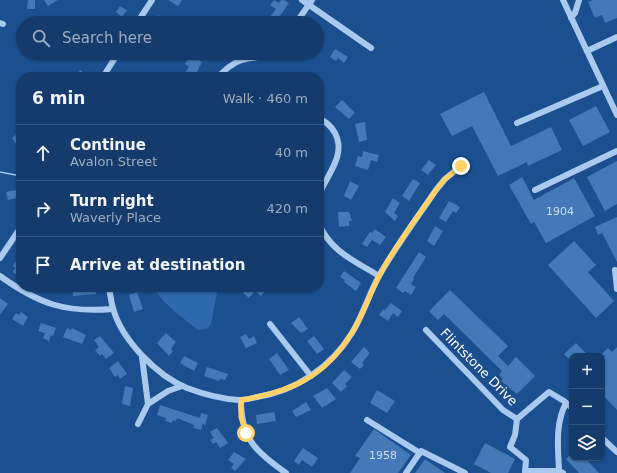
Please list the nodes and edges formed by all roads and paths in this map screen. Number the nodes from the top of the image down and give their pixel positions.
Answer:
1 (152, 0) edge
2 (302, 0) edge
3 (563, 0) edge
4 (579, 0) edge
5 (310, 2) edge
6 (142, 16) edge
7 (301, 16) edge
8 (571, 18) junction
9 (617, 37) edge
10 (371, 48) dead end
11 (587, 51) junction
12 (114, 60) edge
13 (241, 60) edge
14 (106, 72) edge
15 (223, 72) edge
16 (603, 86) junction
17 (617, 115) edge
18 (324, 121) edge
19 (517, 123) dead end
20 (617, 151) edge
21 (461, 166) dead end
22 (324, 185) edge
23 (535, 190) dead end
24 (16, 234) edge
25 (324, 236) edge
26 (0, 258) edge
27 (615, 270) dead end
28 (0, 276) edge
29 (379, 276) junction
30 (16, 287) edge
31 (617, 289) edge
32 (24, 292) edge
33 (110, 292) edge
34 (113, 309) junction
35 (270, 324) dead end
36 (426, 330) dead end
37 (142, 356) junction
38 (311, 376) junction
39 (182, 386) junction
40 (241, 400) junction
41 (566, 403) junction
42 (148, 404) junction
43 (569, 406) edge
44 (517, 419) junction
45 (366, 420) dead end
46 (138, 424) dead end
47 (605, 441) edge
48 (617, 452) edge
49 (420, 453) junction
50 (525, 472) edge
51 (561, 472) edge
52 (286, 473) edge
53 (406, 473) edge
54 (465, 473) edge

1 - 6 street
2 - 5 street
3 - 8 street
4 - 8 street
5 - 7 street
5 - 10 street
8 - 11 street
9 - 11 street
11 - 16 street
12 - 14 street
13 - 15 street
16 - 17 street
16 - 19 street
18 - 22 street
20 - 23 street
21 - 29 street
24 - 26 street
25 - 29 street
27 - 31 street
28 - 30 street
29 - 38 street
32 - 34 street
33 - 34 street
34 - 37 street
35 - 38 street
36 - 44 street, Flintstone Drive
37 - 39 street
37 - 42 street
38 - 40 street
39 - 40 street
39 - 42 street
40 - 52 street
41 - 43 street, Flintstone Drive
41 - 44 street, Flintstone Drive
41 - 51 street
42 - 46 street
44 - 50 street, Flintstone Drive
45 - 49 street
47 - 48 street
49 - 53 street
49 - 54 street
50 - 51 street

